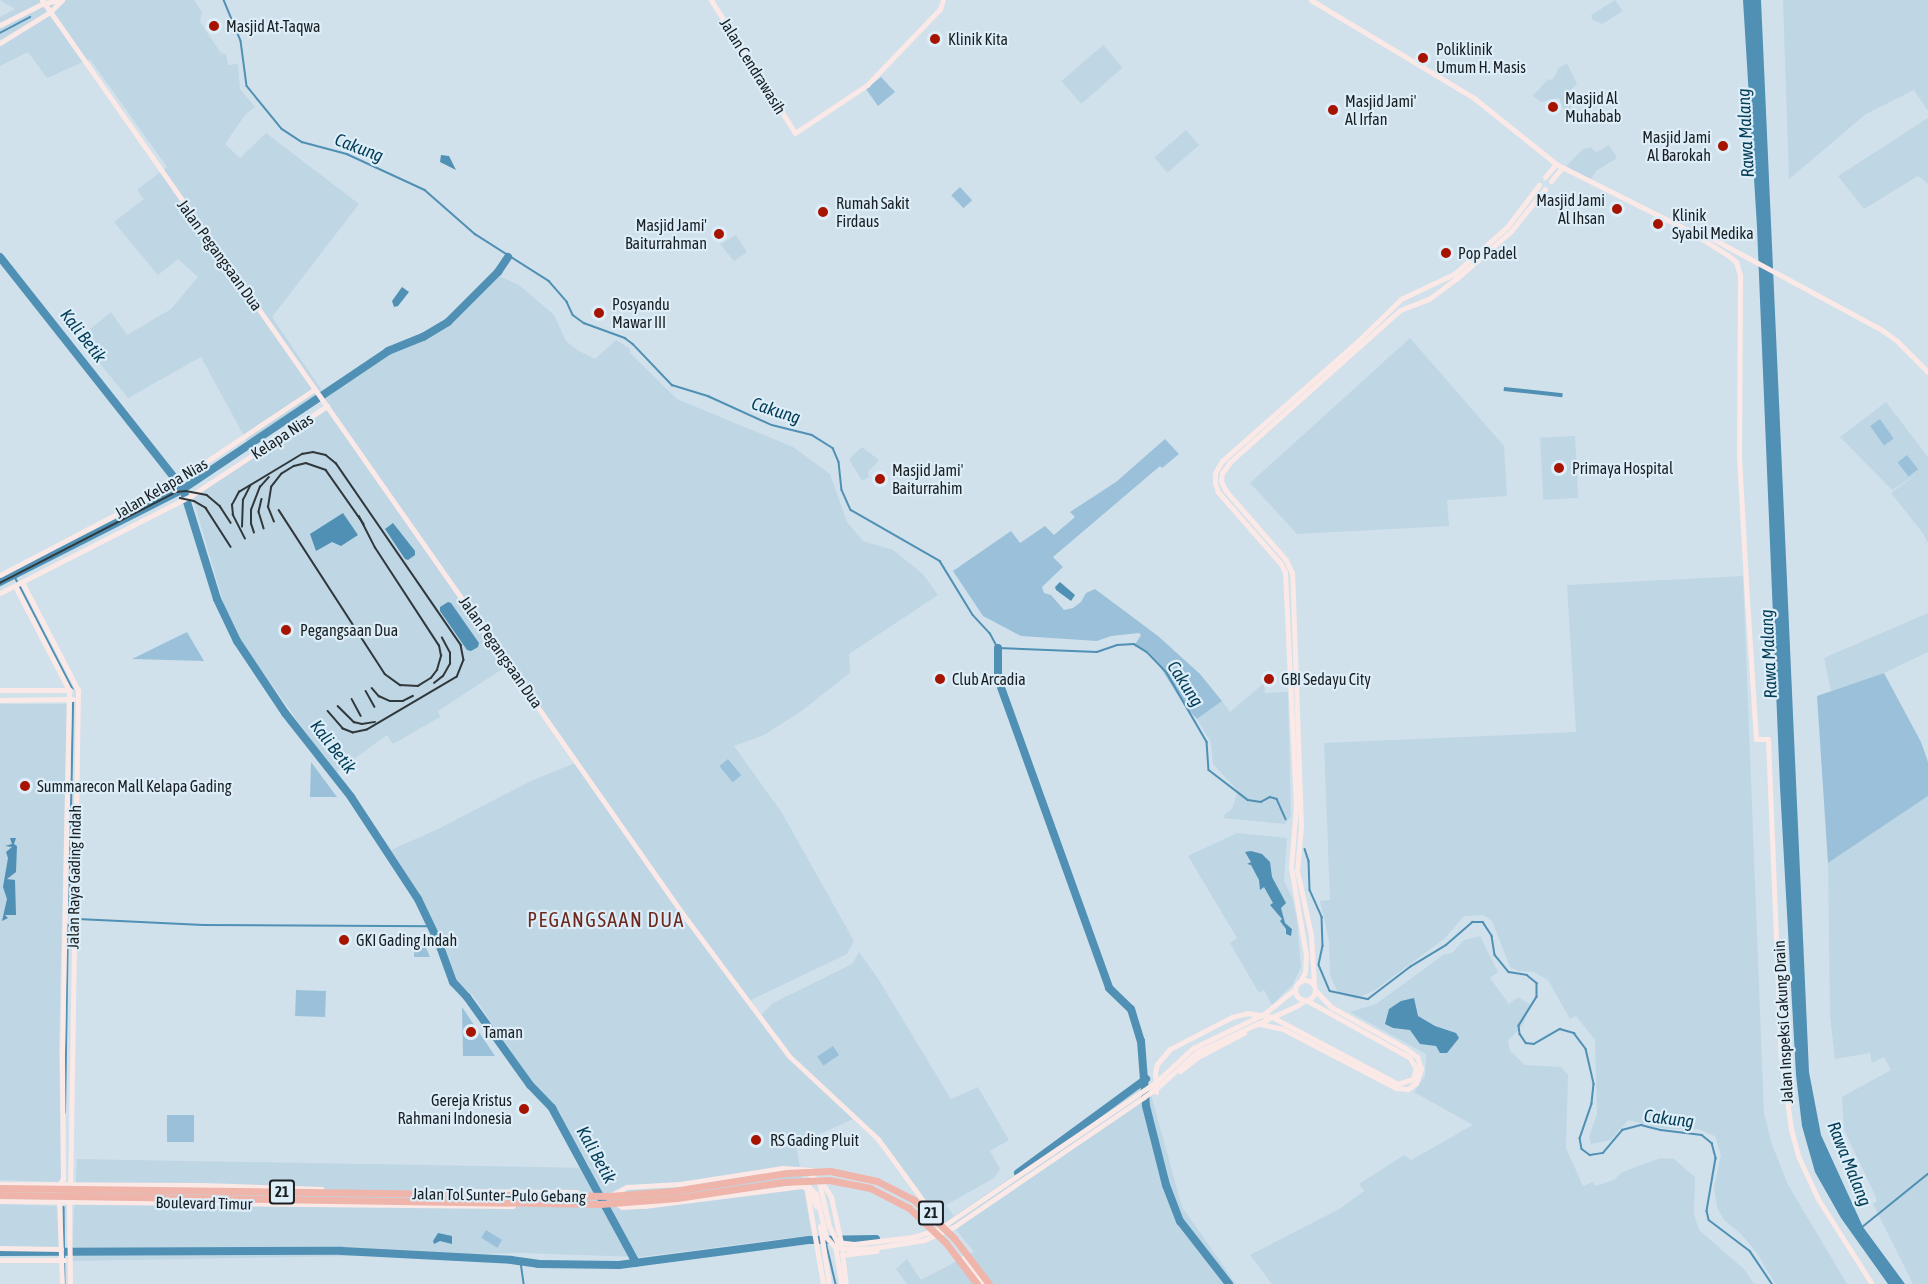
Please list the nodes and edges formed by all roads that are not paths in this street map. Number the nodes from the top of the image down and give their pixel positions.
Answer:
1 (62, 0) edge
2 (711, 0) edge
3 (943, 0) edge
4 (1311, 0) edge
5 (41, 1) edge
6 (35, 8) junction
7 (28, 11) junction
8 (50, 12) junction
9 (42, 17) junction
10 (0, 26) edge
11 (0, 43) edge
12 (1556, 164) junction
13 (1562, 168) junction
14 (1539, 185) dead end
15 (1545, 189) dead end
16 (1527, 206) junction
17 (1686, 229) junction
18 (1928, 372) edge
19 (316, 390) junction
20 (327, 405) junction
21 (237, 466) joint
22 (1238, 510) junction
23 (0, 575) edge
24 (22, 582) junction
25 (15, 586) junction
26 (0, 593) edge
27 (0, 690) edge
28 (69, 690) junction
29 (78, 690) junction
30 (78, 699) junction
31 (0, 700) edge
32 (70, 700) junction
33 (1298, 830) junction
34 (1300, 982) junction
35 (1315, 988) junction
36 (1295, 989) junction
37 (1306, 1000) junction
38 (1264, 1014) junction
39 (1272, 1017) junction
40 (1257, 1024) junction
41 (1250, 1028) junction
42 (1233, 1032) junction
43 (1329, 1047) junction
44 (1326, 1053) junction
45 (1160, 1058) junction
46 (1176, 1076) junction
47 (1156, 1092) junction
48 (760, 1172) junction
49 (820, 1178) junction
50 (59, 1185) junction
51 (70, 1185) junction
52 (0, 1186) edge
53 (808, 1189) junction
54 (827, 1190) junction
55 (573, 1192) junction
56 (764, 1192) junction
57 (613, 1194) junction
58 (0, 1195) edge
59 (0, 1201) edge
60 (59, 1202) junction
61 (69, 1202) junction
62 (614, 1202) junction
63 (570, 1204) junction
64 (948, 1234) junction
65 (0, 1248) edge
66 (65, 1254) junction
67 (840, 1254) junction
68 (0, 1260) edge
69 (62, 1284) edge
70 (70, 1284) edge
71 (823, 1284) edge
72 (829, 1284) edge
73 (841, 1284) edge
74 (846, 1284) edge
75 (978, 1284) edge
76 (986, 1284) edge
77 (1872, 1284) edge

1 - 5 street
1 - 8 street
2 - 3 street, Jalan Cendrawasih
4 - 12 street
5 - 6 street
5 - 7 street
5 - 8 street, Jalan Pegangsaan Dua
6 - 7 street
6 - 9 street
7 - 10 street
8 - 9 street
8 - 19 street, Jalan Pegangsaan Dua
9 - 11 street
12 - 13 street
12 - 13 street
13 - 17 street
14 - 16 street
15 - 16 street
16 - 22 street
16 - 22 street
17 - 18 street
17 - 77 street, Jalan Inspeksi Cakung Drain
19 - 20 street, Jalan Pegangsaan Dua
19 - 23 street, Jalan Kelapa Nias
20 - 21 street, Kelapa Nias
20 - 64 street, Jalan Pegangsaan Dua
21 - 24 street, Jalan Kelapa Nias
22 - 33 street
24 - 25 street, Jalan Kelapa Nias
24 - 29 street, Jalan Raya Gading Indah
25 - 26 street, Jalan Kelapa Nias
25 - 28 street, Jalan Raya Gading Indah
27 - 28 street
28 - 29 street
28 - 32 street, Jalan Raya Gading Indah
29 - 30 street, Jalan Raya Gading Indah
30 - 32 street
30 - 51 street, Jalan Raya Gading Indah
31 - 32 street
32 - 50 street, Jalan Raya Gading Indah
33 - 34 street
33 - 35 street
34 - 35 street
34 - 36 street
35 - 37 street
35 - 44 street
36 - 37 street
36 - 38 street
37 - 39 street
37 - 43 street
38 - 39 street
38 - 42 street
38 - 45 street
39 - 40 street
39 - 43 street
40 - 41 street
40 - 44 street
41 - 42 street
41 - 46 street
42 - 57 street, Boulevard Timur
42 - 62 street, Boulevard Timur
43 - 44 street
45 - 46 street
45 - 47 street
46 - 47 street
47 - 64 street
48 - 49 street
48 - 56 street
48 - 57 street
49 - 53 street
49 - 54 street
50 - 51 street, Boulevard Timur
50 - 52 street, Boulevard Timur
50 - 60 street, Jalan Raya Gading Indah
51 - 55 street, Boulevard Timur
51 - 61 street, Jalan Raya Gading Indah
52 - 76 highway, Jalan Tol Sunter–Pulo Gebang / 21
53 - 56 street
53 - 71 street
53 - 72 street
54 - 67 street
54 - 67 street
55 - 57 street, Boulevard Timur
55 - 63 street
56 - 62 street
58 - 75 highway, Jalan Tol Sunter–Pulo Gebang / 21
59 - 60 street, Boulevard Timur
60 - 61 street, Boulevard Timur
60 - 66 street, Jalan Raya Gading Indah
61 - 63 street, Boulevard Timur
61 - 66 street, Jalan Raya Gading Indah
62 - 63 street, Boulevard Timur
64 - 67 street
64 - 76 street, Jalan Pegangsaan Dua
65 - 66 street
66 - 68 street
66 - 69 street
66 - 70 street
67 - 73 street
67 - 74 street

